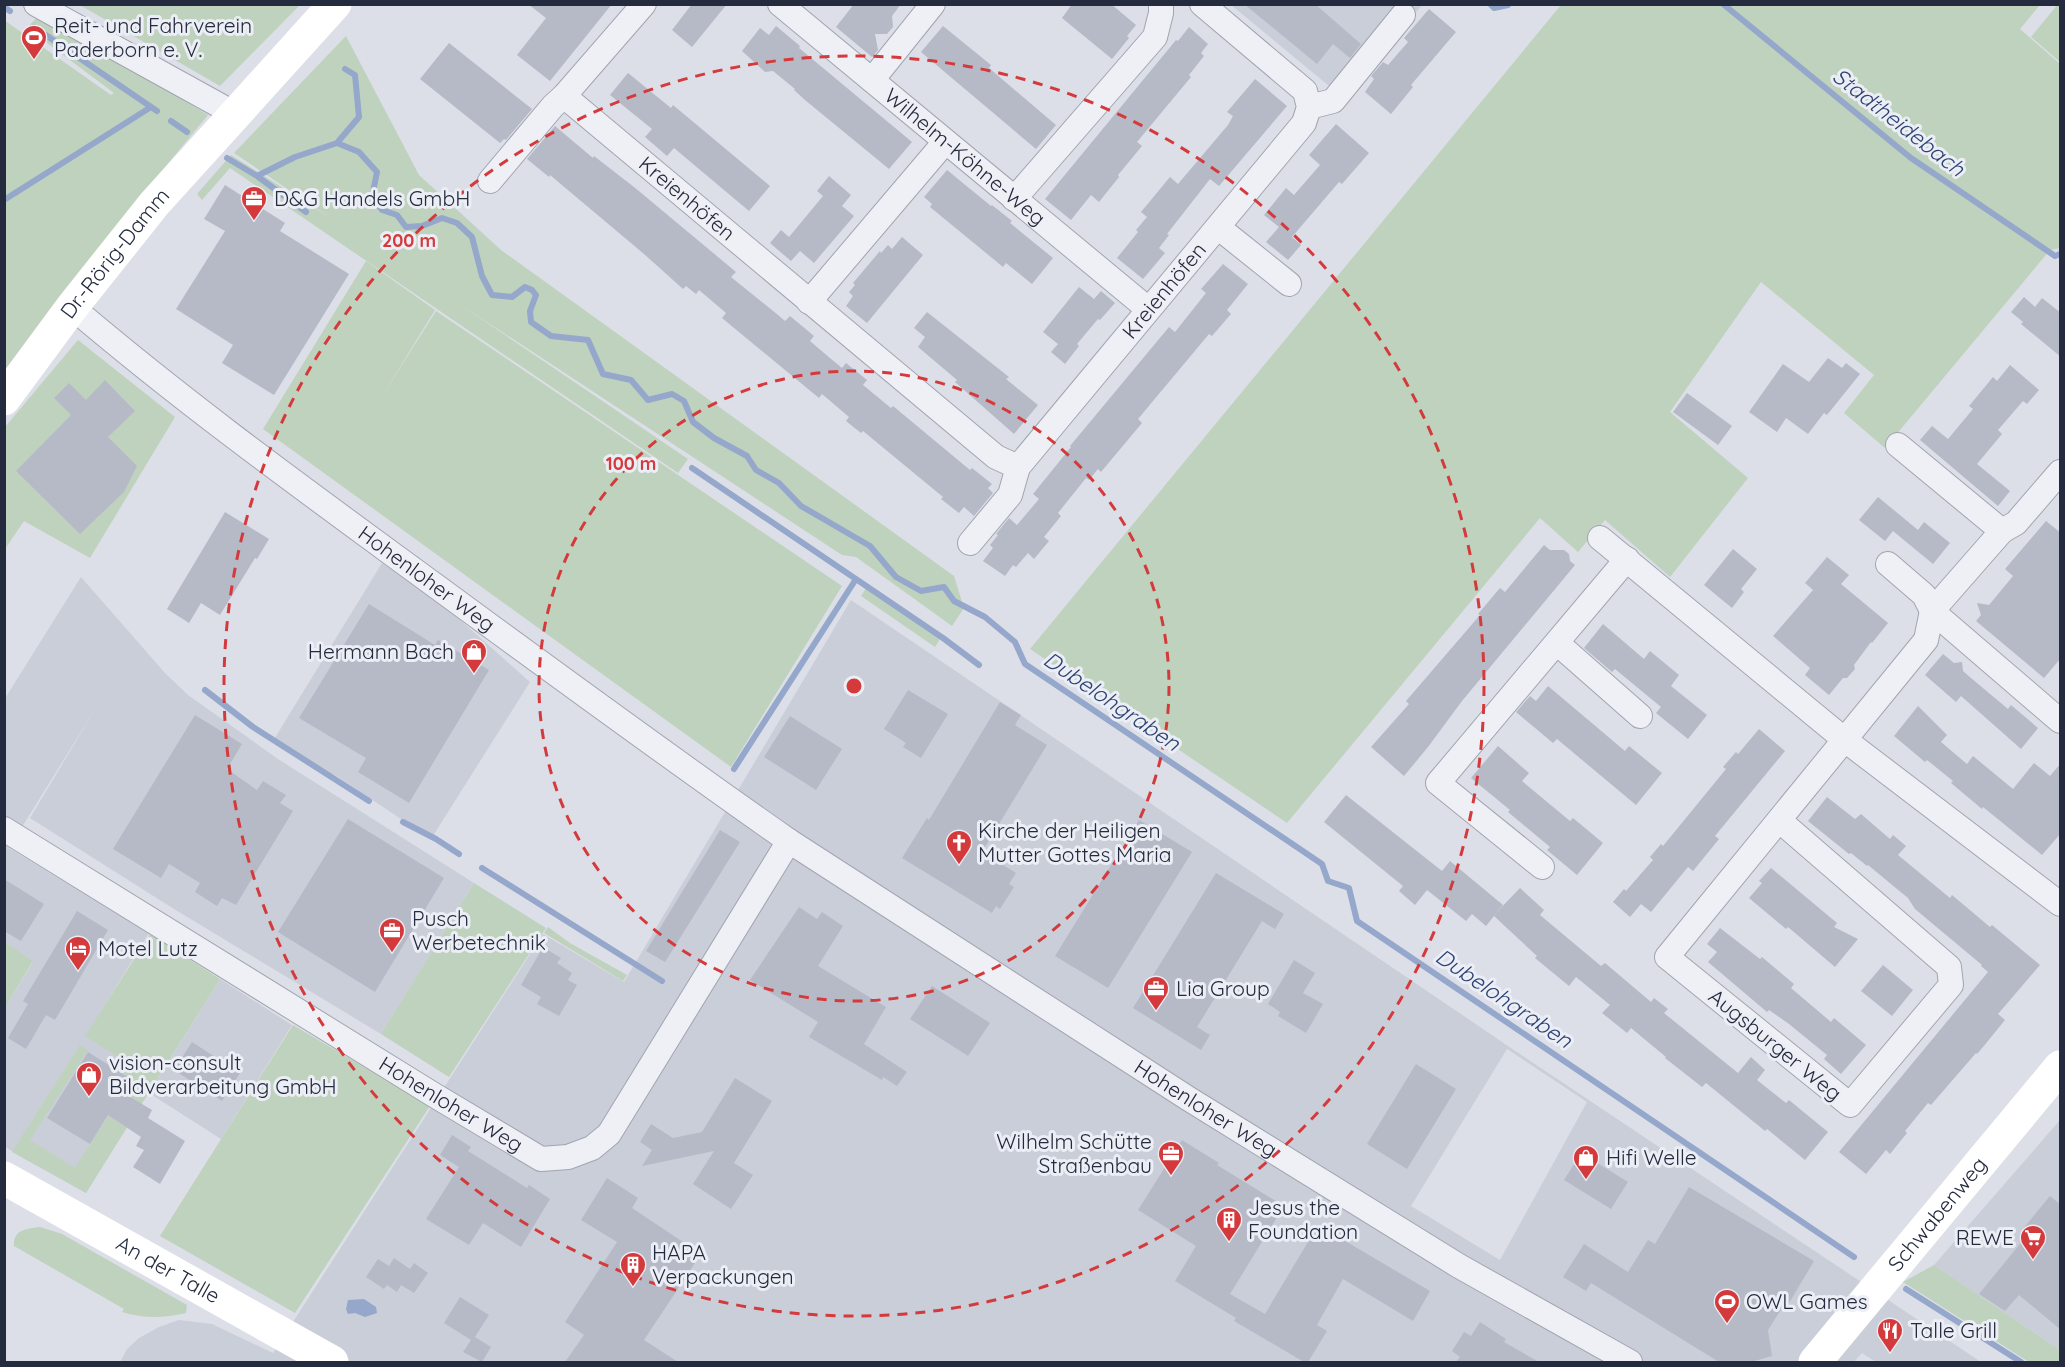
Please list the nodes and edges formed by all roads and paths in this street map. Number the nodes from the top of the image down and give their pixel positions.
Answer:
1 (36, 4) edge
2 (336, 4) edge
3 (644, 4) edge
4 (780, 4) edge
5 (933, 4) edge
6 (1161, 4) edge
7 (1202, 4) edge
8 (1403, 15) dead end
9 (872, 80) junction
10 (564, 96) junction
11 (1310, 107) junction
12 (234, 114) junction
13 (945, 142) junction
14 (490, 181) dead end
15 (1014, 199) junction
16 (1219, 228) junction
17 (1289, 284) dead end
18 (809, 302) junction
19 (72, 307) junction
20 (1148, 309) junction
21 (4, 399) edge
22 (1898, 446) dead end
23 (1018, 466) junction
24 (2061, 472) edge
25 (2002, 531) junction
26 (1600, 538) dead end
27 (969, 543) dead end
28 (1628, 559) junction
29 (1888, 564) dead end
30 (1932, 611) junction
31 (1557, 643) junction
32 (1641, 716) dead end
33 (2061, 721) edge
34 (1845, 740) junction
35 (1779, 820) junction
36 (4, 829) edge
37 (789, 841) junction
38 (1542, 867) dead end
39 (2061, 904) edge
40 (2061, 1066) edge
41 (4, 1178) edge
42 (332, 1362) edge
43 (1630, 1362) edge
44 (1815, 1362) edge

1 - 12 street
2 - 12 street, Dr.-Rörig-Damm
3 - 10 street
4 - 9 street, Wilhelm-Köhne-Weg
5 - 9 street
6 - 15 street
7 - 11 street
8 - 11 street
9 - 13 street, Wilhelm-Köhne-Weg
10 - 14 street
10 - 18 street, Kreienhöfen
11 - 16 street, Kreienhöfen
12 - 19 street, Dr.-Rörig-Damm
13 - 15 street, Wilhelm-Köhne-Weg
13 - 18 street
15 - 20 street, Wilhelm-Köhne-Weg
16 - 17 street, Kreienhöfen
16 - 20 street, Kreienhöfen
18 - 23 street, Kreienhöfen
19 - 21 street, Dr.-Rörig-Damm
19 - 37 street, Hohenloher Weg
20 - 23 street, Kreienhöfen
22 - 25 street
23 - 27 street, Kreienhöfen
24 - 25 street, Augsburger Weg
25 - 30 street, Augsburger Weg
26 - 28 street
28 - 31 street
28 - 34 street
29 - 30 street
30 - 33 street
30 - 34 street, Augsburger Weg
31 - 32 street
31 - 38 street
34 - 35 street, Augsburger Weg
34 - 39 street
35 - 35 street, Augsburger Weg
36 - 37 street, Hohenloher Weg
37 - 43 street, Hohenloher Weg
40 - 44 street, Schwabenweg
41 - 42 street, An der Talle

